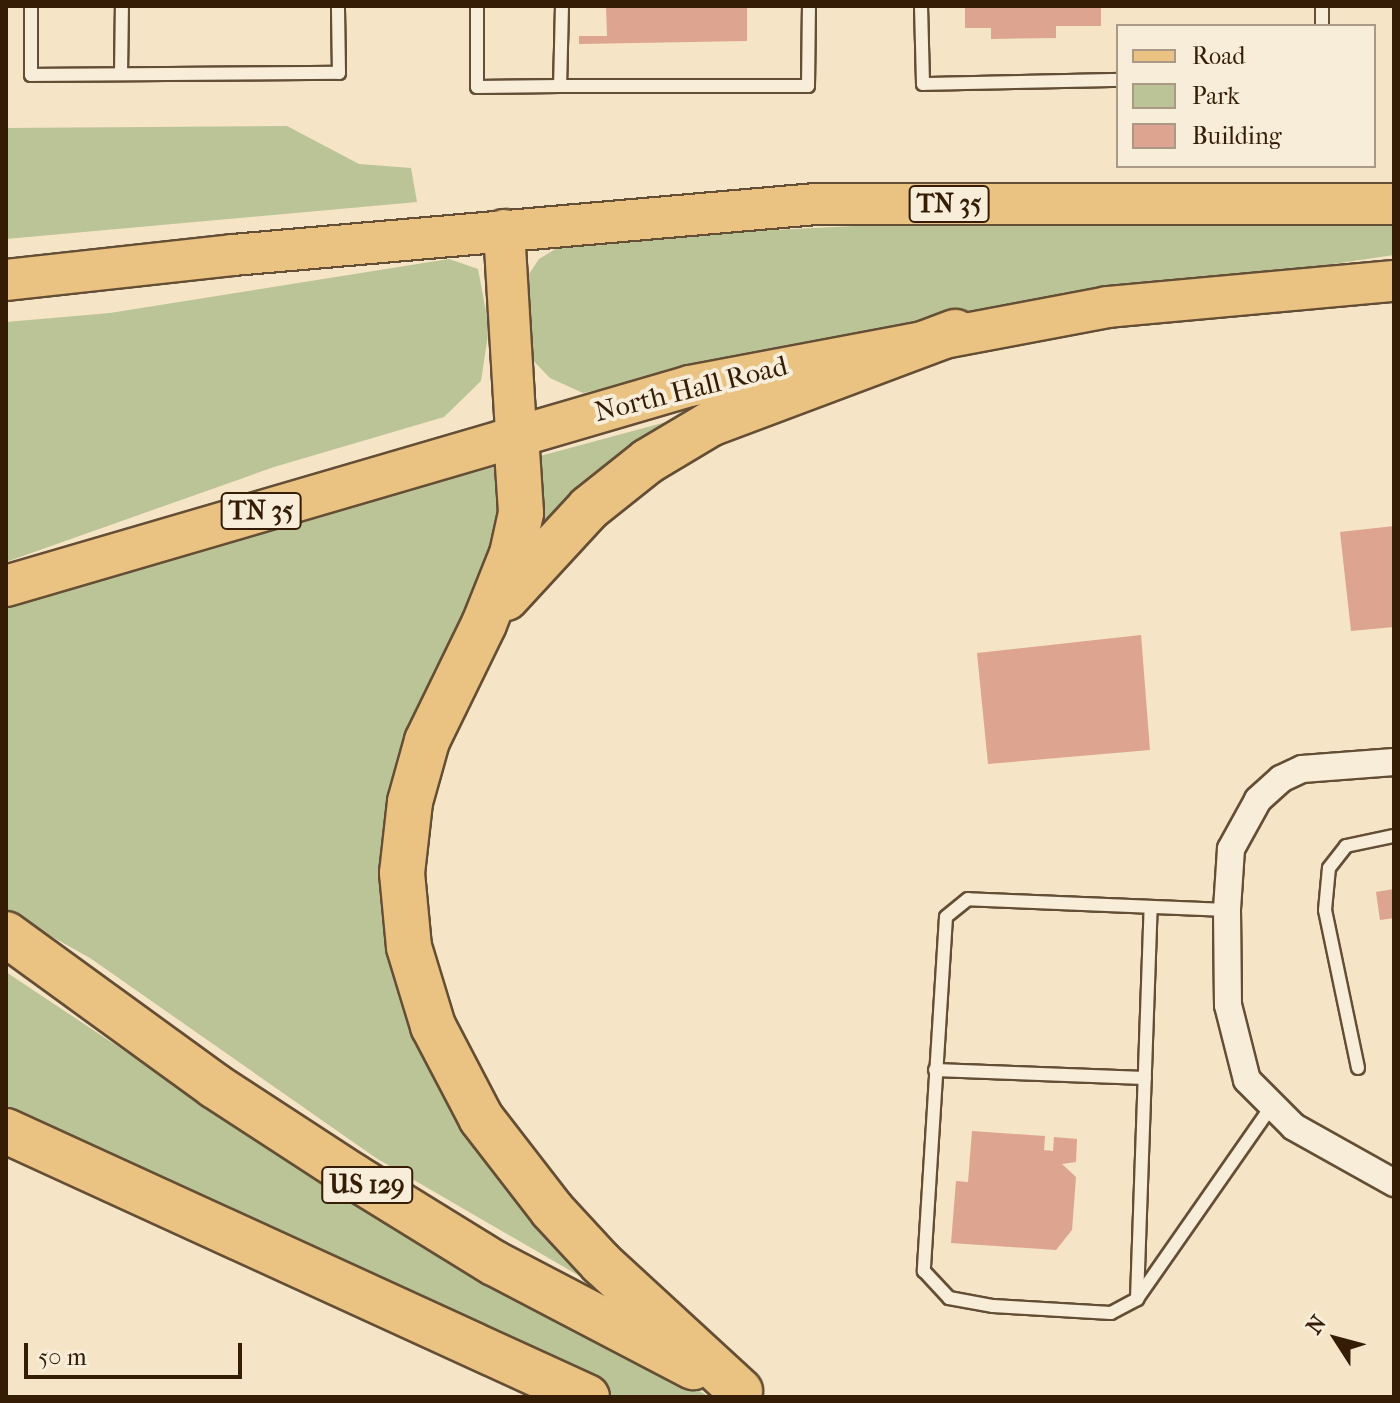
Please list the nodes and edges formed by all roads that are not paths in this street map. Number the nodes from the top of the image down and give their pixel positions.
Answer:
1 (31, 6) edge
2 (122, 6) edge
3 (338, 6) edge
4 (477, 6) edge
5 (562, 6) edge
6 (809, 6) edge
7 (921, 6) edge
8 (121, 74) junction
9 (1116, 80) edge
10 (560, 86) junction
11 (1394, 204) edge
12 (504, 230) junction
13 (6, 280) edge
14 (1394, 281) edge
15 (955, 332) junction
16 (516, 435) junction
17 (6, 586) edge
18 (484, 624) junction
19 (1394, 762) edge
20 (1394, 836) edge
21 (1151, 907) junction
22 (1227, 910) junction
23 (6, 934) edge
24 (1358, 1068) dead end
25 (935, 1070) junction
26 (1145, 1078) junction
27 (1270, 1108) junction
28 (6, 1131) edge
29 (1394, 1183) edge
30 (1137, 1299) junction
31 (746, 1394) edge
32 (587, 1397) edge

1 - 8 lane
2 - 8 lane
3 - 8 lane
4 - 10 lane
5 - 10 lane
6 - 10 lane
7 - 9 lane
11 - 12 main road, TN 35
12 - 13 main road, TN 35
12 - 16 main road
14 - 15 main road, North Hall Road / TN 35
15 - 16 main road, North Hall Road / TN 35
15 - 18 highway
16 - 17 main road, North Hall Road / TN 35
16 - 18 highway
18 - 31 highway
19 - 22 street
20 - 24 lane
21 - 22 lane
21 - 25 lane
21 - 26 lane
22 - 27 street
23 - 31 highway, US 129
25 - 26 lane
25 - 30 lane
26 - 30 lane
27 - 29 street
27 - 30 lane
28 - 32 highway

